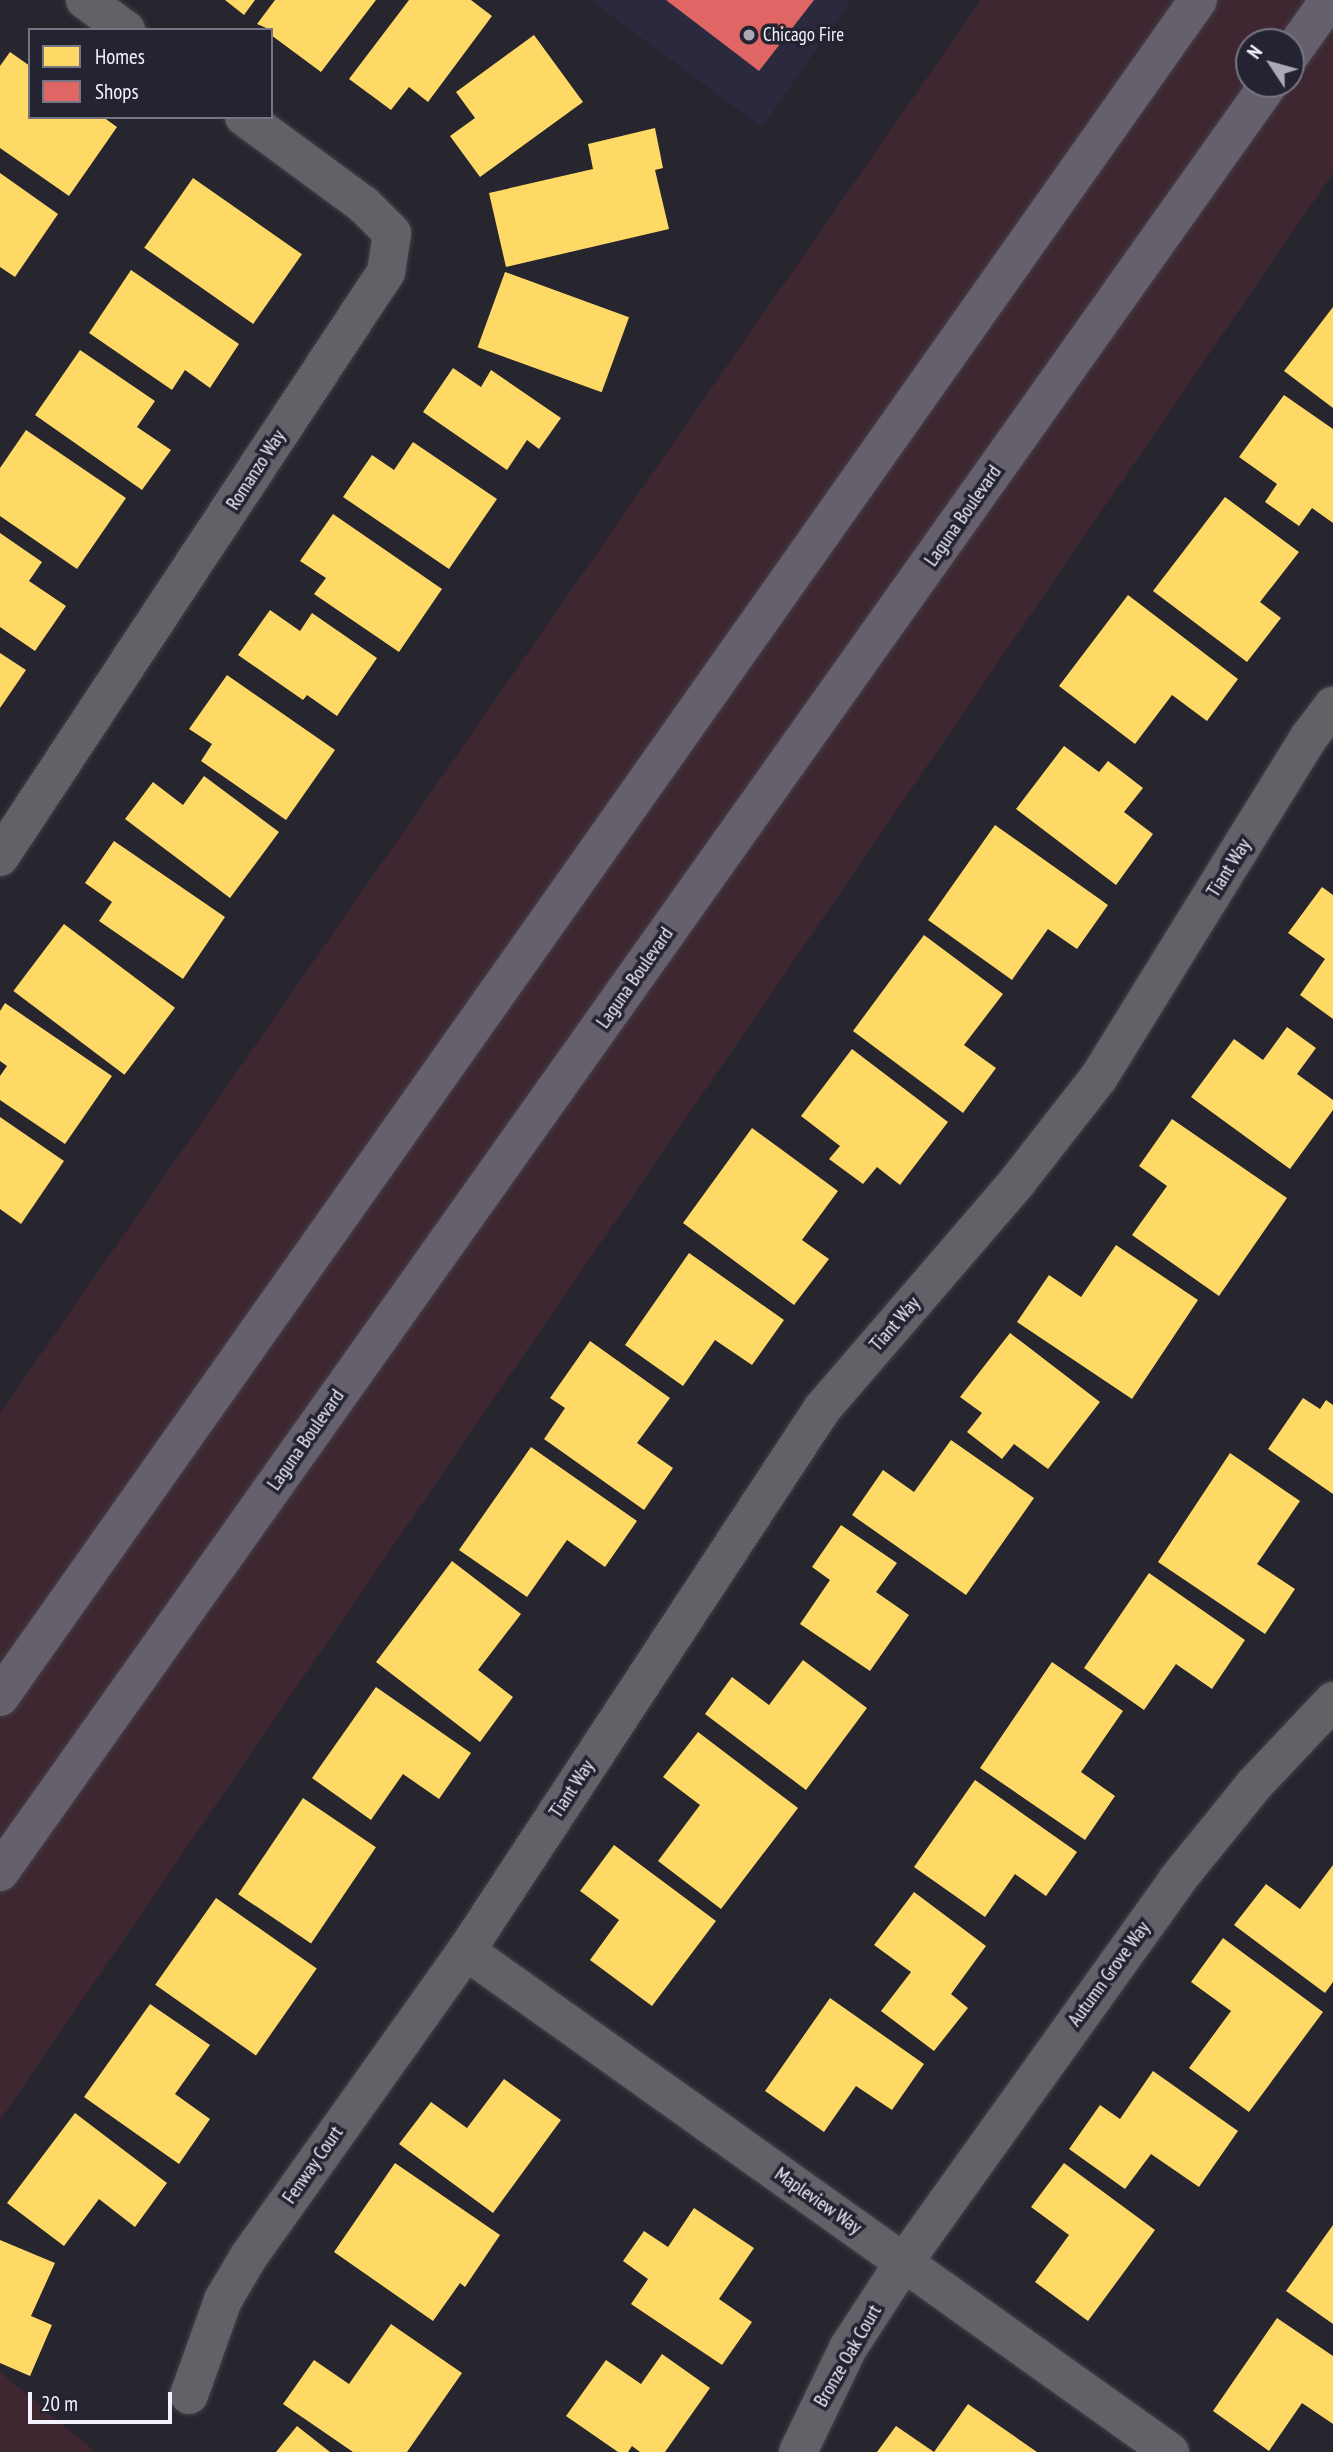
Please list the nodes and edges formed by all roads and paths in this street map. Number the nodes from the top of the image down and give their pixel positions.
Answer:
1 (85, 0) edge
2 (1198, 0) edge
3 (1329, 0) edge
4 (123, 28) edge
5 (1305, 34) edge
6 (1259, 98) edge
7 (247, 119) edge
8 (1333, 706) edge
9 (0, 857) edge
10 (0, 1697) edge
11 (1333, 1701) edge
12 (0, 1872) edge
13 (466, 1951) junction
14 (904, 2263) junction
15 (189, 2395) dead end
16 (798, 2452) edge
17 (1170, 2452) edge

1 - 4 street
2 - 10 main road
3 - 5 main road
6 - 12 main road, Laguna Boulevard
7 - 9 street, Romanzo Way
8 - 13 street, Tiant Way
11 - 14 street, Autumn Grove Way
13 - 14 street, Mapleview Way
13 - 15 street, Fenway Court
14 - 16 street, Bronze Oak Court
14 - 17 street, Mapleview Way

